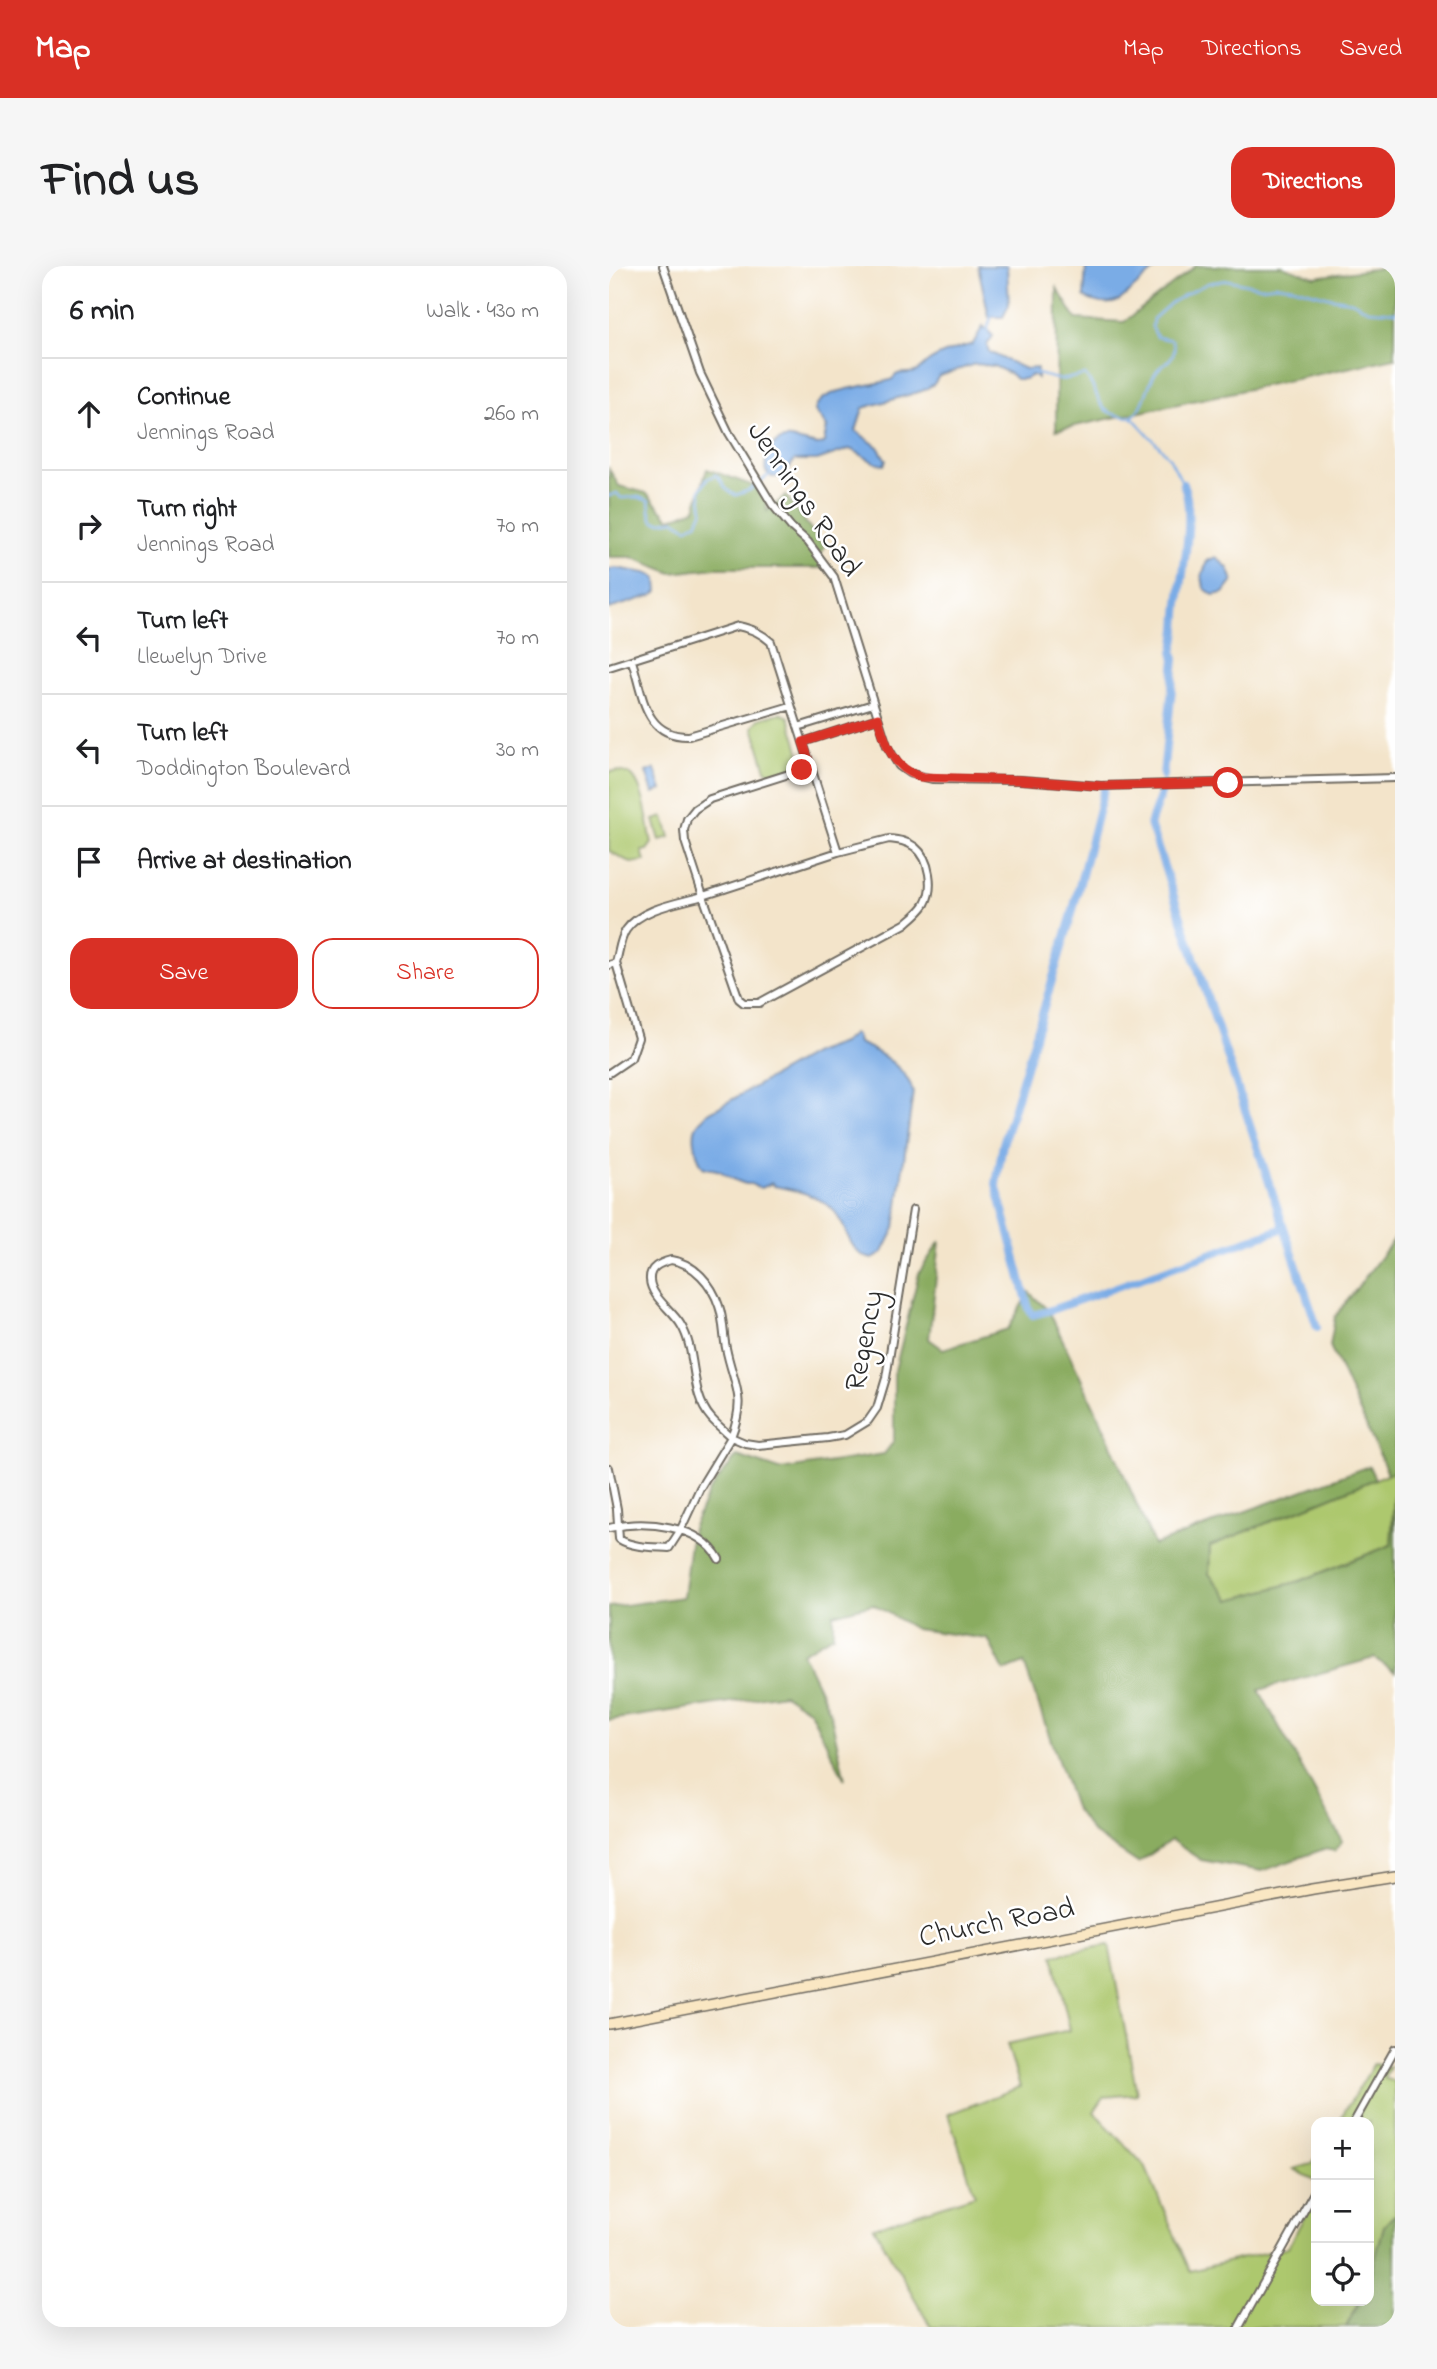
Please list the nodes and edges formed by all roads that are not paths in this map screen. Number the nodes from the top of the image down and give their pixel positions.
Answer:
1 (663, 266) edge
2 (632, 661) junction
3 (609, 667) edge
4 (873, 704) junction
5 (791, 706) junction
6 (878, 718) junction
7 (798, 727) junction
8 (803, 742) junction
9 (811, 767) junction
10 (1395, 778) edge
11 (838, 852) junction
12 (703, 896) junction
13 (613, 964) edge
14 (609, 1073) edge
15 (913, 1210) dead end
16 (731, 1437) junction
17 (609, 1468) edge
18 (618, 1526) junction
19 (609, 1528) edge
20 (680, 1531) junction
21 (719, 1559) dead end
22 (1395, 1875) edge
23 (609, 2024) edge
24 (1395, 2049) edge
25 (1357, 2117) edge
26 (1311, 2198) edge
27 (1239, 2327) edge

1 - 4 street, Jennings Road
2 - 3 street
2 - 5 street
2 - 5 street
4 - 6 street, Jennings Road
4 - 7 street
5 - 7 street
6 - 8 street
6 - 10 street, Jennings Road
7 - 8 street
8 - 9 street
9 - 11 street
9 - 12 street
11 - 12 street
11 - 12 street
12 - 13 street
13 - 14 street
15 - 16 street, Regency
16 - 16 street
16 - 20 street
17 - 18 street
18 - 19 street
18 - 20 street
18 - 20 street
20 - 21 street
22 - 23 main road, Church Road
24 - 25 street
26 - 27 street

